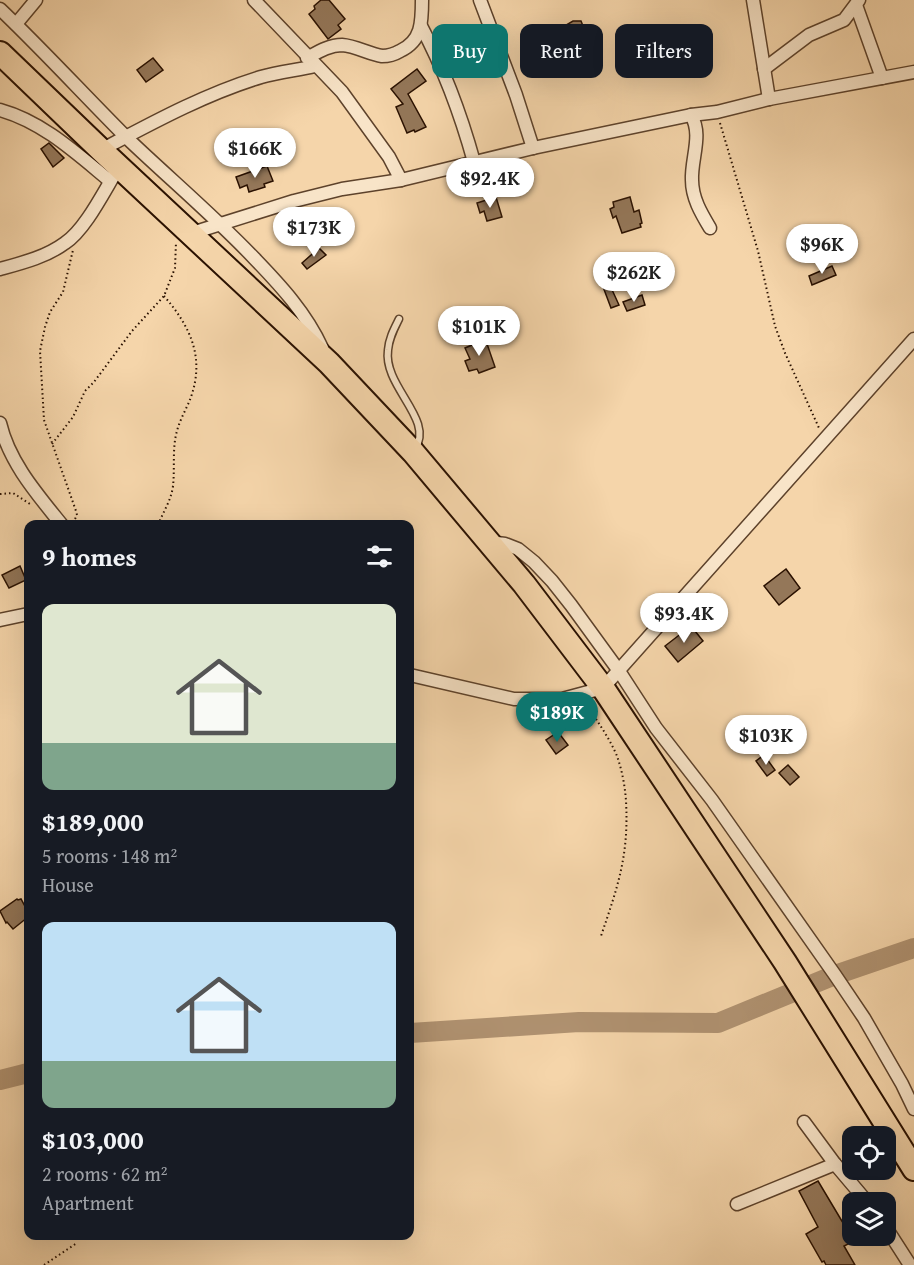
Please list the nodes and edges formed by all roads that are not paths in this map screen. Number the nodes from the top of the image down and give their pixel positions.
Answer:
1 (36, 0) edge
2 (254, 0) edge
3 (422, 0) edge
4 (480, 0) edge
5 (753, 0) edge
6 (857, 2) edge
7 (0, 9) edge
8 (16, 24) junction
9 (421, 26) junction
10 (0, 53) edge
11 (311, 62) junction
12 (765, 69) junction
13 (914, 72) edge
14 (882, 78) junction
15 (769, 99) junction
16 (0, 110) edge
17 (692, 115) junction
18 (126, 136) junction
19 (533, 148) junction
20 (101, 150) junction
21 (474, 162) junction
22 (115, 174) junction
23 (401, 180) junction
24 (220, 223) junction
25 (185, 227) junction
26 (710, 228) dead end
27 (0, 269) edge
28 (399, 319) dead end
29 (914, 339) edge
30 (329, 363) junction
31 (0, 423) edge
32 (413, 452) junction
33 (58, 520) edge
34 (488, 542) junction
35 (24, 615) edge
36 (0, 620) edge
37 (619, 671) junction
38 (414, 676) edge
39 (603, 688) junction
40 (914, 1108) edge
41 (804, 1122) dead end
42 (835, 1164) junction
43 (914, 1169) edge
44 (859, 1192) edge
45 (737, 1204) dead end
46 (896, 1243) edge
47 (910, 1265) edge

1 - 8 street
2 - 11 street
3 - 9 street
4 - 19 street
5 - 12 street
6 - 12 street
6 - 14 street
7 - 8 street
8 - 18 street
9 - 11 street
9 - 21 street
10 - 20 highway
11 - 18 street
11 - 23 street
12 - 15 street
13 - 14 street
14 - 15 street
15 - 17 street
16 - 22 street
17 - 19 street
17 - 26 street
18 - 20 street
18 - 24 street
19 - 21 street
20 - 22 highway
21 - 23 street
22 - 25 highway
22 - 27 street
23 - 24 street
24 - 25 street
24 - 30 street
25 - 30 highway
28 - 32 lane
29 - 37 street
30 - 32 highway
31 - 33 street
32 - 34 highway
34 - 37 street
34 - 39 highway
35 - 36 street
37 - 39 street
37 - 40 street
38 - 39 street
39 - 43 highway
41 - 42 street
42 - 44 street
42 - 45 street
46 - 47 street

